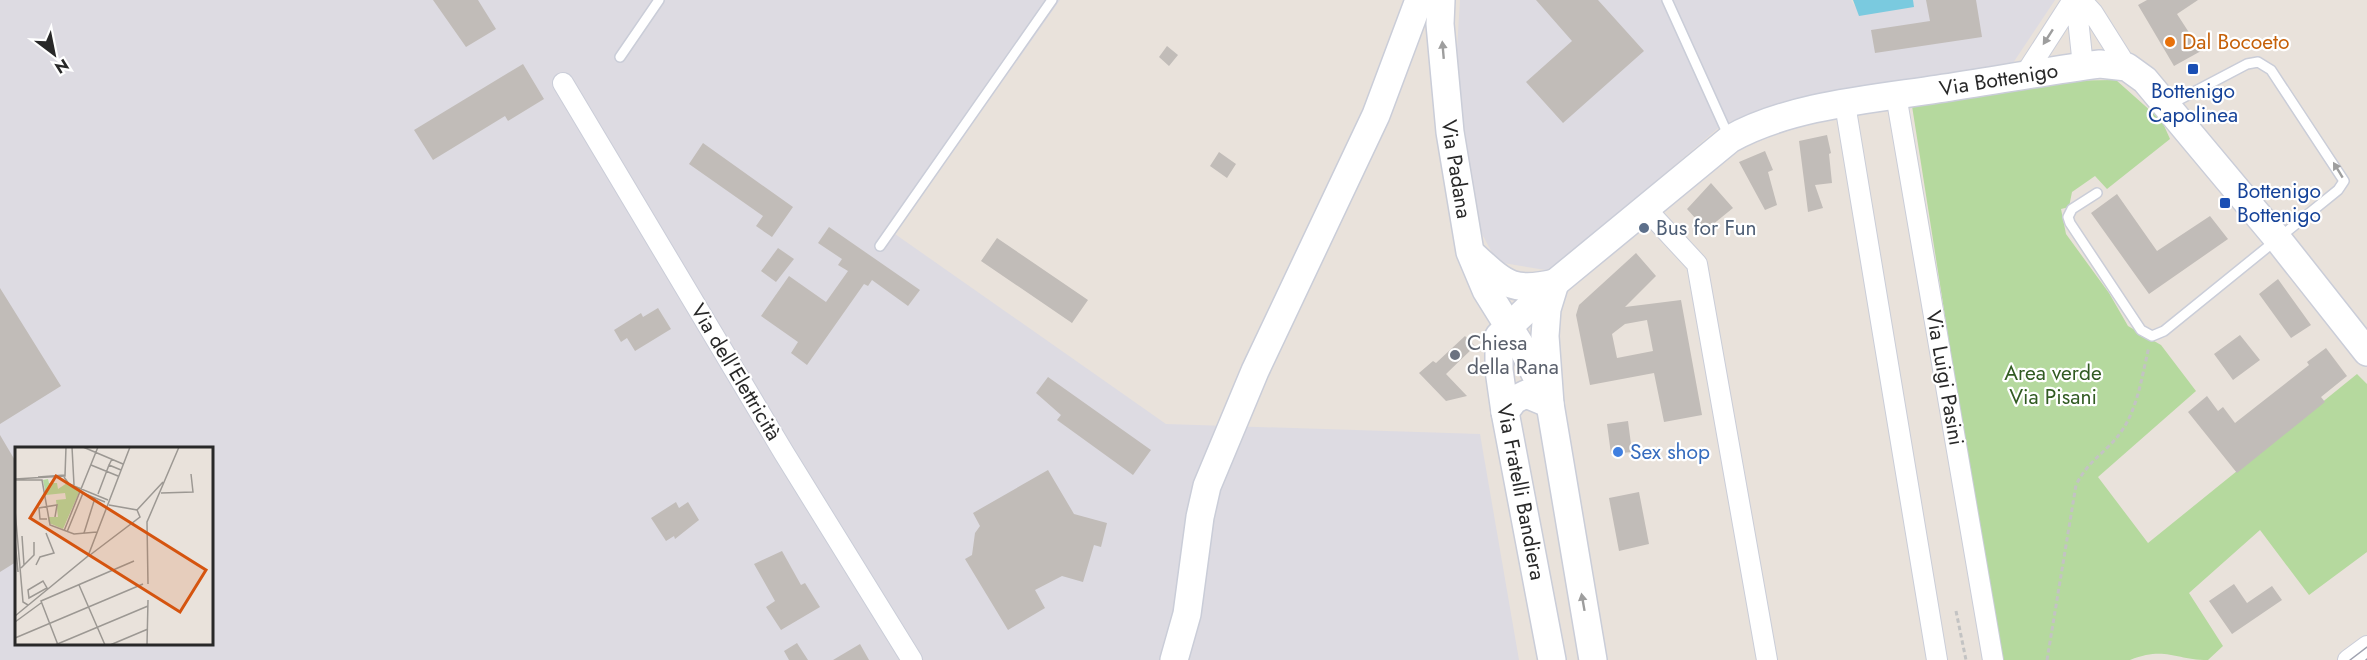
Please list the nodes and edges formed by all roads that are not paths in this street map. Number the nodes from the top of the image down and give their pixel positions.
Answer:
1 (659, 0) edge
2 (1052, 0) edge
3 (1419, 0) edge
4 (1441, 0) edge
5 (1667, 0) edge
6 (2076, 0) edge
7 (620, 57) dead end
8 (2084, 66) junction
9 (2127, 67) junction
10 (2024, 75) junction
11 (563, 83) dead end
12 (1896, 95) junction
13 (1845, 104) junction
14 (2168, 106) junction
15 (1730, 139) junction
16 (2097, 193) dead end
17 (1646, 209) junction
18 (2277, 238) junction
19 (880, 246) dead end
20 (1470, 252) junction
21 (1555, 283) junction
22 (1507, 326) junction
23 (2367, 352) edge
24 (1550, 404) junction
25 (1505, 412) junction
26 (1187, 614) junction
27 (2367, 646) edge
28 (2367, 656) edge
29 (912, 660) edge
30 (1174, 660) edge
31 (1194, 660) edge
32 (1552, 660) edge
33 (1593, 660) edge
34 (1767, 660) edge
35 (1937, 660) edge
36 (1993, 660) edge
37 (2348, 660) edge
38 (2362, 660) edge

1 - 7 lane
2 - 19 lane
3 - 26 main road
20 -> 4 main road, Via Padana
5 - 15 lane
6 - 8 street
6 - 9 street
6 -> 10 street
8 - 9 main road, Via Bottenigo
8 - 10 main road, Via Bottenigo
9 - 14 main road
10 - 12 main road, Via Bottenigo
11 - 29 street, Via dell'Elettricità
12 - 13 main road, Via Bottenigo
12 - 36 street, Via Luigi Pasini
13 - 15 main road, Via Bottenigo
13 - 35 street
14 - 18 main road
18 -> 14 lane
15 - 17 main road, Via Bottenigo
16 - 18 lane
17 - 21 main road, Via Bottenigo
17 - 34 street
18 - 23 main road
20 - 21 main road
20 - 22 main road, Via Padana
21 - 22 main road, Via Fratelli Bandiera
21 - 24 main road, Via Fratelli Bandiera
22 - 24 main road, Via Fratelli Bandiera
22 - 25 main road, Via Fratelli Bandiera
24 - 25 main road
33 -> 24 main road, Via Fratelli Bandiera
25 - 32 main road, Via Fratelli Bandiera
26 - 30 main road
26 - 31 main road
27 - 37 street
28 - 38 lane

